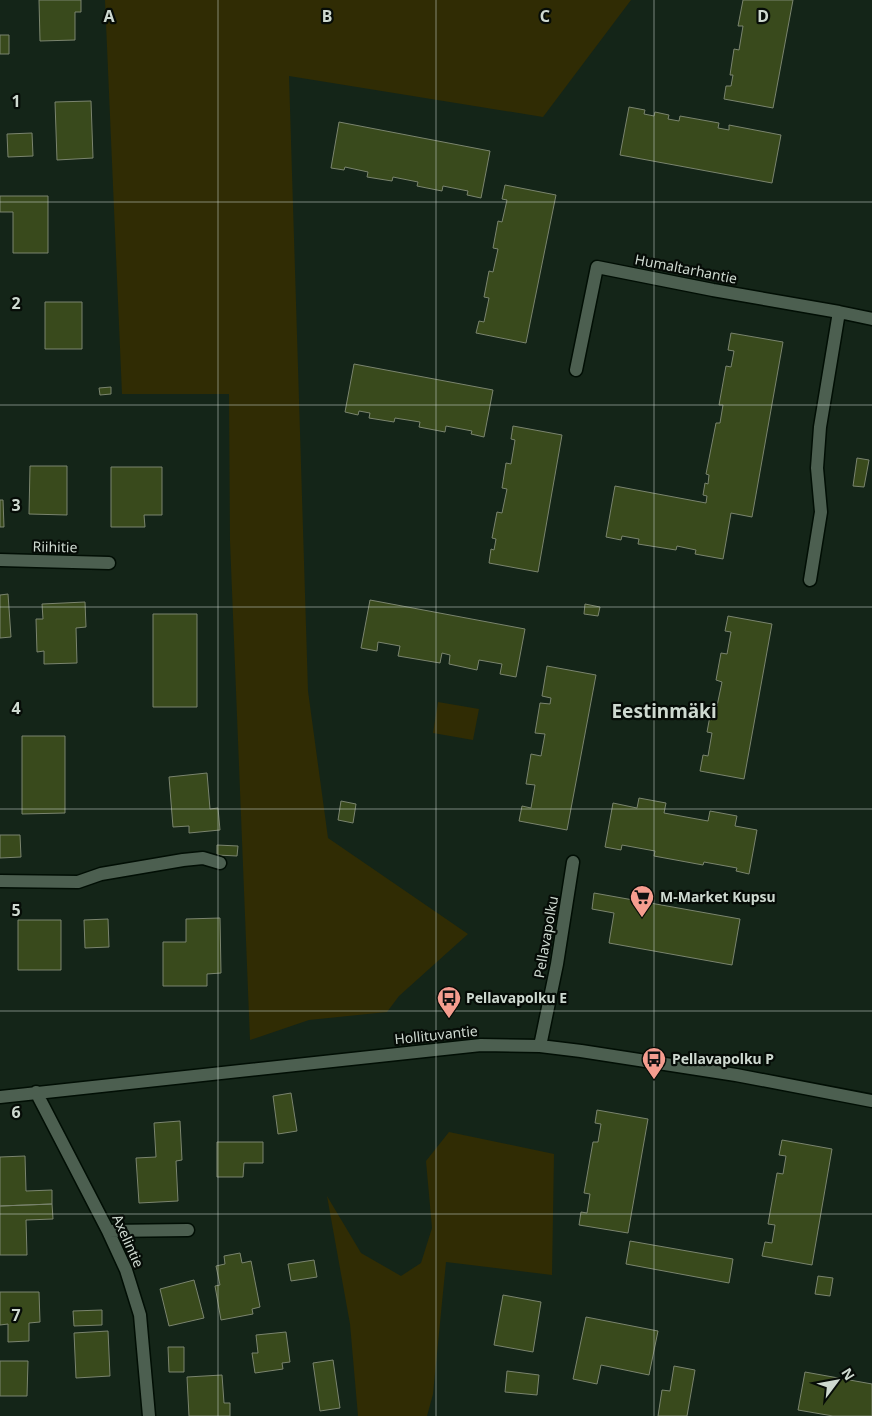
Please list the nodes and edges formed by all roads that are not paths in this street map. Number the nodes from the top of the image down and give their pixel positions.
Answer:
1 (839, 312) junction
2 (872, 319) edge
3 (576, 370) dead end
4 (0, 560) edge
5 (109, 563) dead end
6 (810, 580) dead end
7 (573, 862) dead end
8 (220, 863) dead end
9 (0, 882) edge
10 (540, 1046) junction
11 (36, 1092) junction
12 (0, 1097) edge
13 (872, 1102) edge
14 (188, 1230) dead end
15 (108, 1231) junction
16 (149, 1416) edge

1 - 2 street, Humaltarhantie
1 - 3 street, Humaltarhantie
1 - 6 street
4 - 5 street, Riihitie
7 - 10 street, Pellavapolku
8 - 9 street
10 - 11 street, Hollituvantie
10 - 13 street, Hollituvantie
11 - 12 street, Hollituvantie
11 - 15 street, Axelintie
14 - 15 street
15 - 16 street, Axelintie

